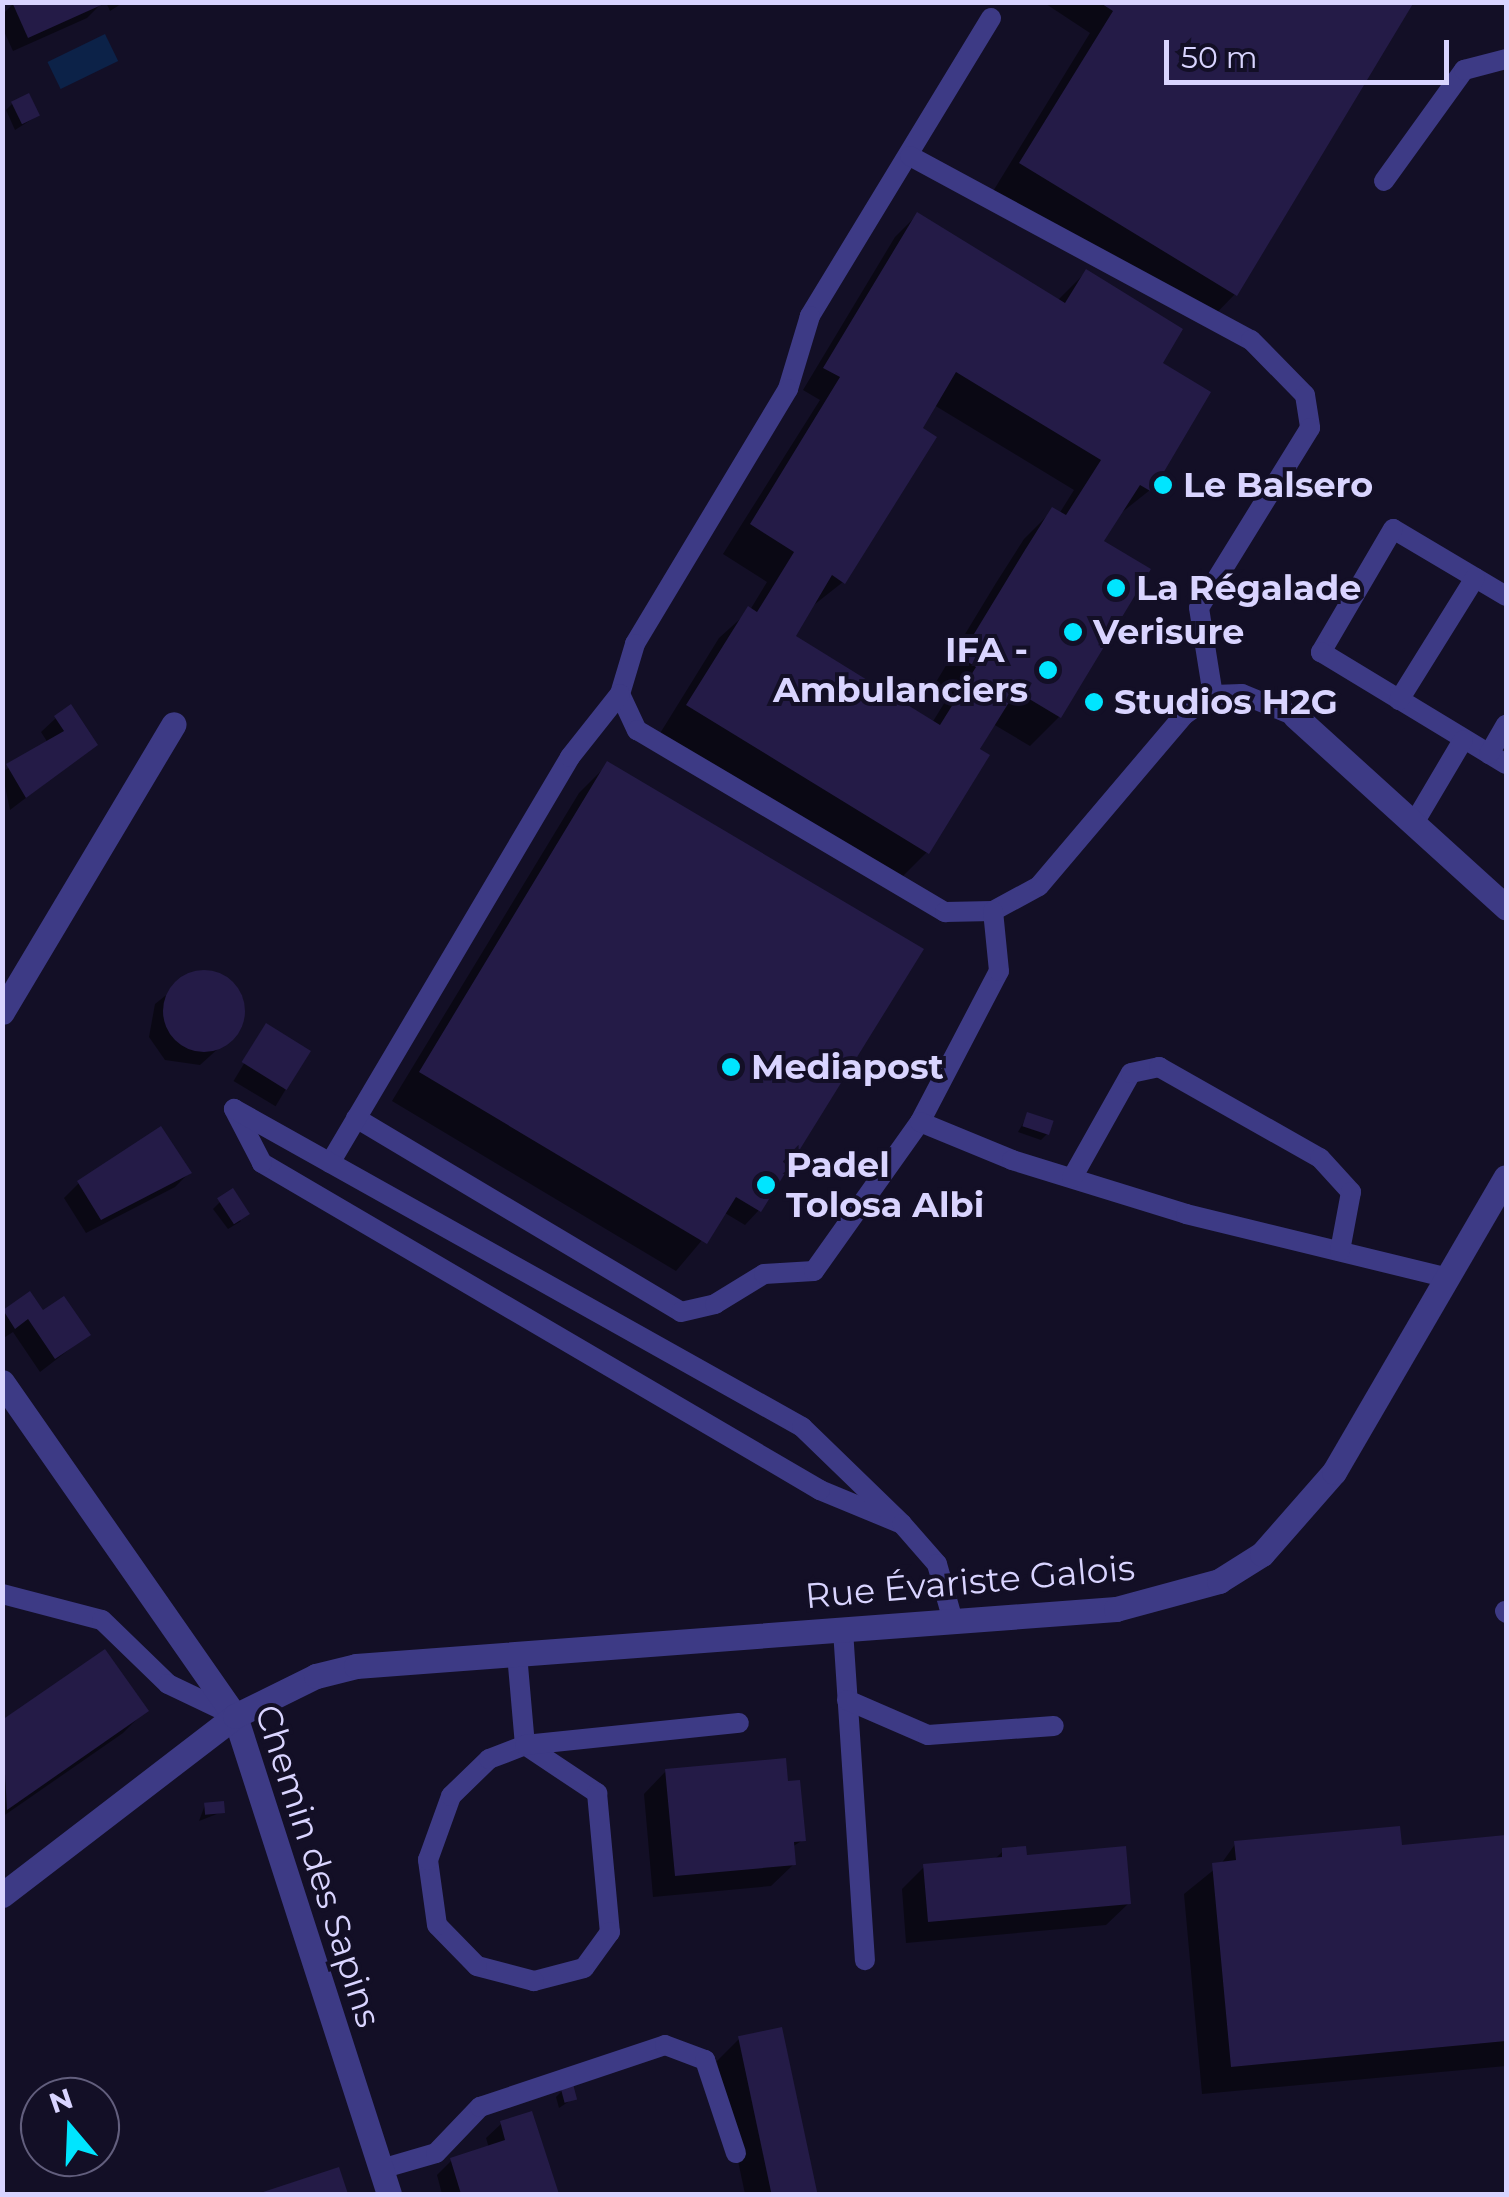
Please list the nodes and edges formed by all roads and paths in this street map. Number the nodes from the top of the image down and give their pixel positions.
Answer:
1 (991, 18) dead end
2 (1506, 59) edge
3 (910, 156) junction
4 (1384, 181) dead end
5 (1476, 578) junction
6 (1506, 596) edge
7 (620, 694) junction
8 (1213, 695) junction
9 (1399, 700) junction
10 (1295, 716) joint
11 (174, 724) dead end
12 (1506, 724) edge
13 (1463, 740) junction
14 (1498, 759) edge
15 (1414, 824) junction
16 (1506, 907) edge
17 (993, 911) junction
18 (2, 1012) edge
19 (356, 1118) junction
20 (920, 1122) junction
21 (330, 1162) junction
22 (1072, 1178) junction
23 (1506, 1178) edge
24 (1340, 1252) junction
25 (1445, 1276) junction
26 (2, 1382) edge
27 (902, 1524) junction
28 (2, 1594) edge
29 (953, 1621) junction
30 (843, 1630) junction
31 (517, 1654) junction
32 (847, 1700) junction
33 (235, 1716) junction
34 (739, 1722) dead end
35 (1054, 1726) dead end
36 (525, 1745) junction
37 (2, 1895) edge
38 (864, 1960) dead end
39 (736, 2153) dead end
40 (381, 2170) junction
41 (389, 2194) edge

1 - 3 lane
2 - 4 lane
3 - 7 lane
3 - 8 lane
5 - 6 lane
5 - 9 lane
5 - 9 lane
7 - 17 lane
7 - 19 lane
8 - 10 lane
8 - 17 lane
9 - 13 lane
10 - 15 street
11 - 18 street
12 - 14 lane
13 - 14 lane
13 - 15 lane
15 - 16 street
17 - 20 lane
19 - 20 lane
19 - 21 lane
20 - 22 lane
21 - 27 lane
21 - 27 lane
22 - 24 lane
22 - 24 lane
23 - 25 street, Rue Évariste Galois
24 - 25 lane
25 - 29 street, Rue Évariste Galois
26 - 33 street, Chemin des Sapins
27 - 29 lane
28 - 33 lane
29 - 30 street, Rue Évariste Galois
30 - 31 street, Rue Évariste Galois
30 - 32 lane
31 - 33 street, Rue Évariste Galois
31 - 36 lane
32 - 35 lane
32 - 38 lane
33 - 37 street, Rue Évariste Galois
33 - 40 street, Chemin des Sapins
34 - 36 lane
36 - 36 lane
39 - 40 lane
40 - 41 street, Chemin des Sapins

